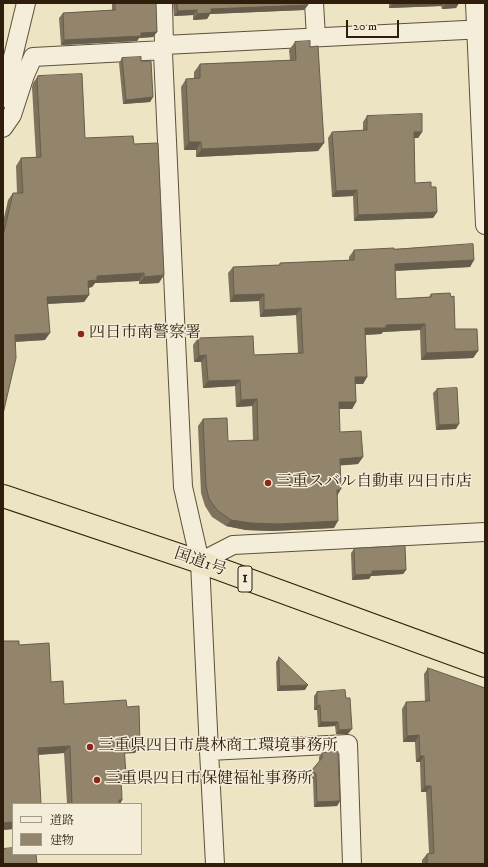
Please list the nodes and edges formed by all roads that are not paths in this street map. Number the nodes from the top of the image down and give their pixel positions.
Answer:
1 (26, 3) edge
2 (163, 3) edge
3 (314, 3) edge
4 (475, 3) edge
5 (480, 29) edge
6 (316, 37) junction
7 (164, 47) junction
8 (3, 98) edge
9 (3, 128) edge
10 (485, 225) edge
11 (3, 496) edge
12 (485, 532) edge
13 (200, 562) junction
14 (485, 666) edge
15 (209, 751) junction
16 (215, 864) edge
17 (352, 864) edge

1 - 8 street
2 - 7 street
3 - 6 street
4 - 5 street
5 - 6 street
5 - 10 street
6 - 7 street
7 - 9 street
7 - 13 street
11 - 13 highway, 国道1号 / 1
12 - 13 street
13 - 14 highway, 国道1号 / 1
13 - 15 street
15 - 16 street
15 - 17 street

